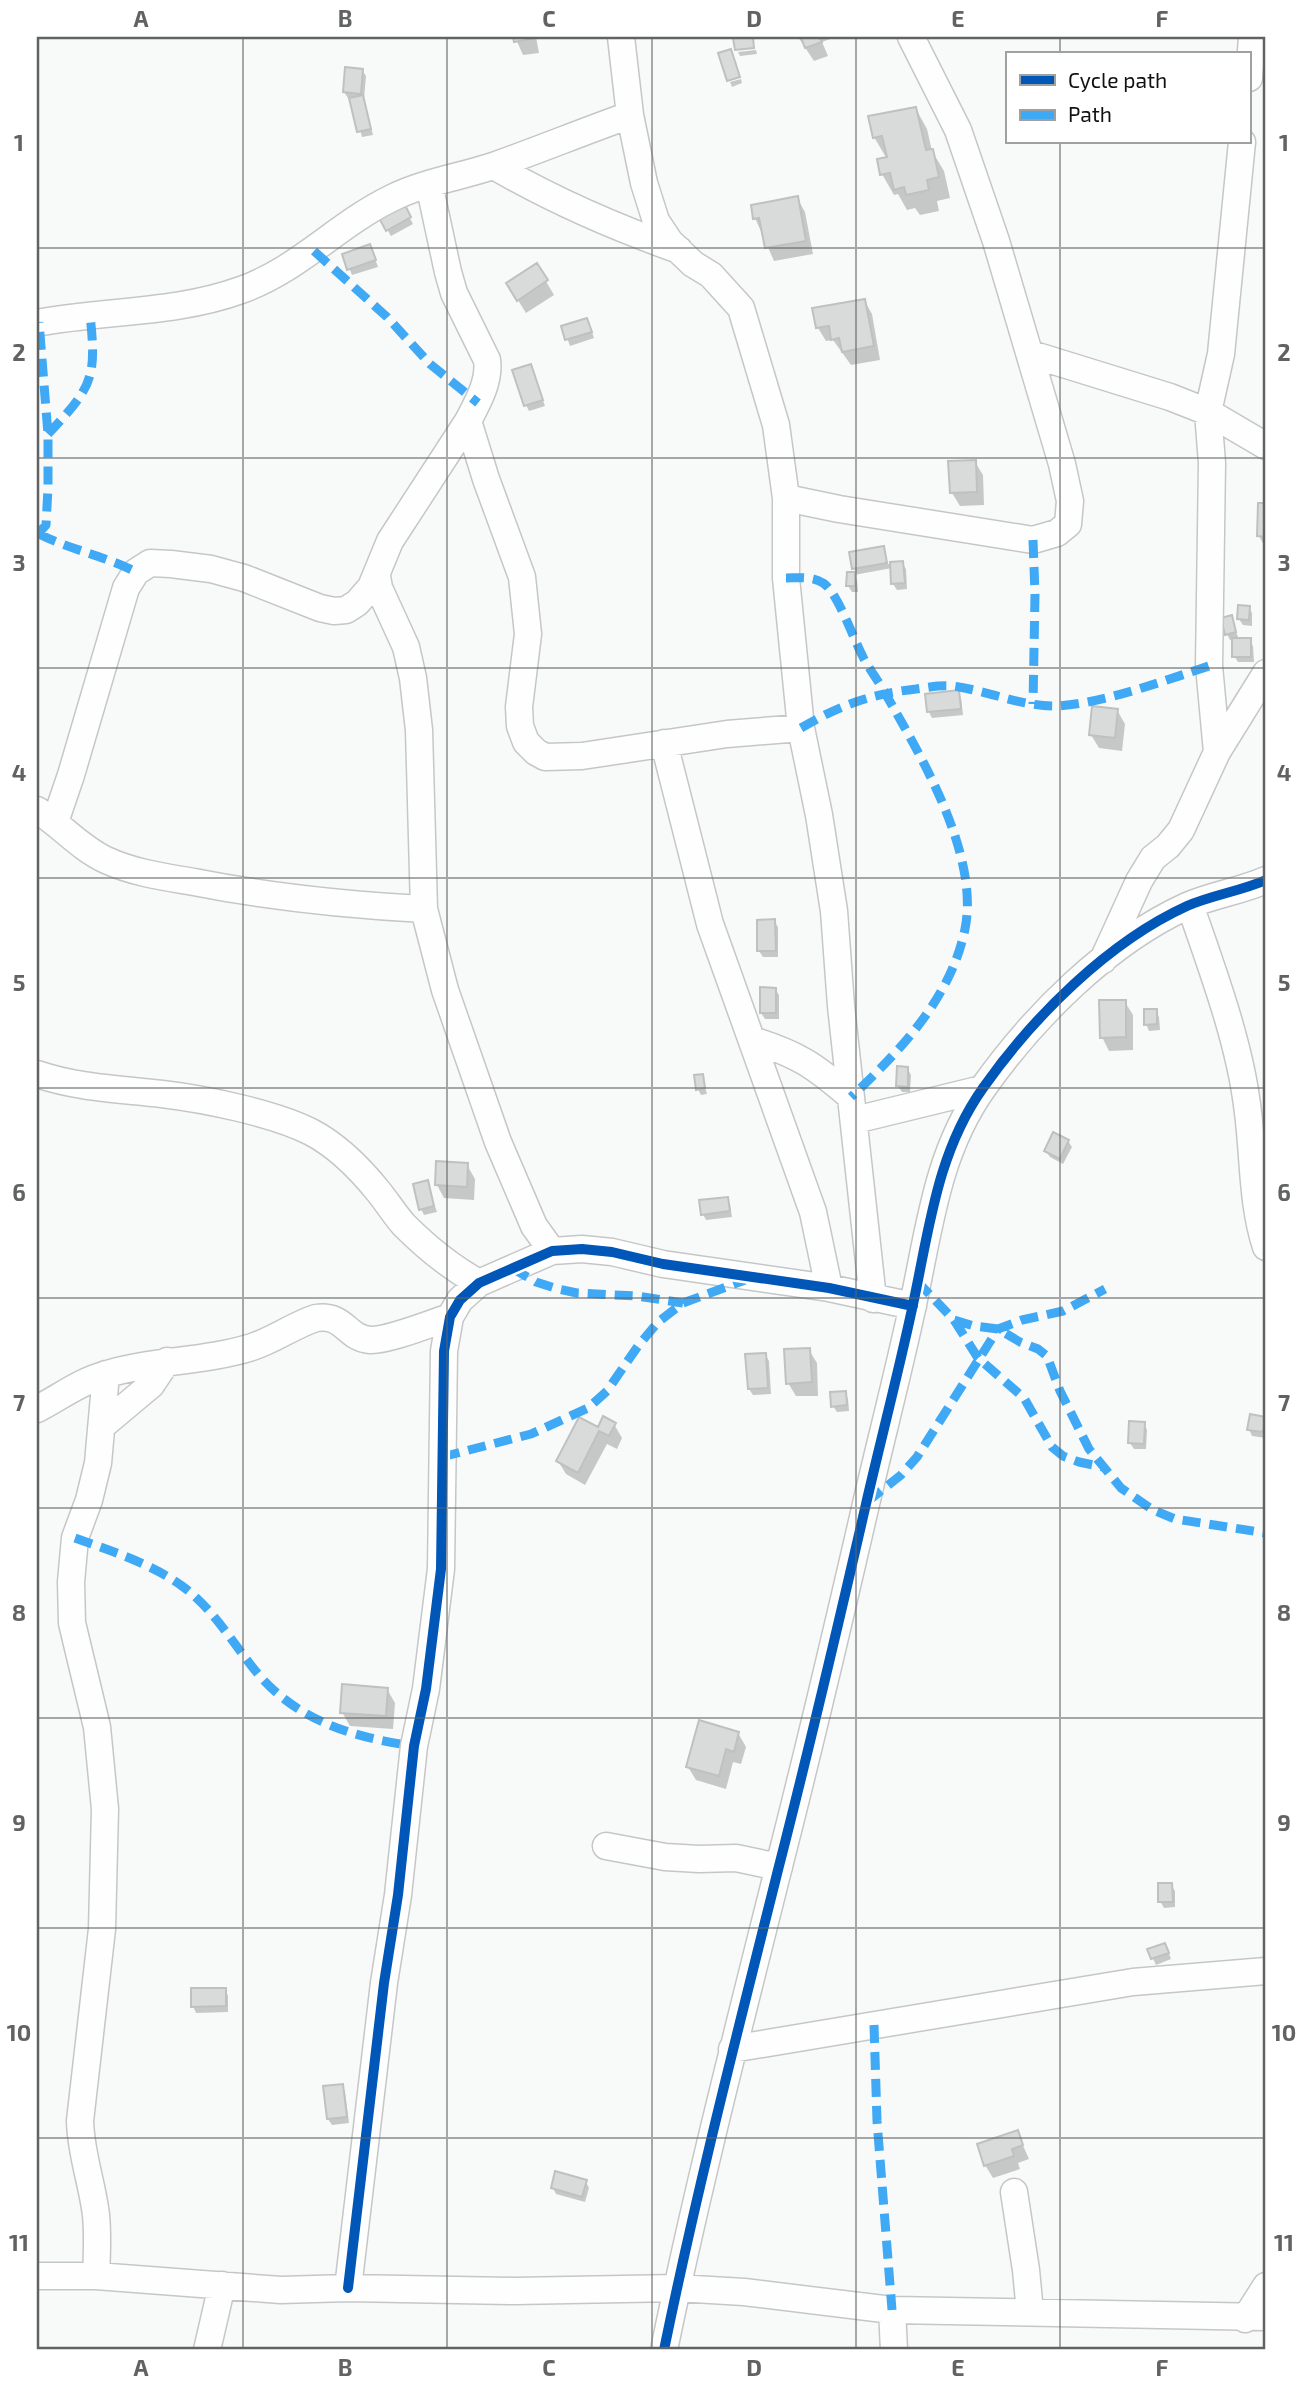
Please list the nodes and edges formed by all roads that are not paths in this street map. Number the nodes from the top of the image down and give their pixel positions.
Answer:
1 (911, 37) edge
2 (1252, 37) edge
3 (628, 43) edge
4 (1250, 64) edge
5 (631, 115) junction
6 (1242, 144) edge
7 (494, 166) junction
8 (429, 184) junction
9 (679, 250) junction
10 (37, 323) edge
11 (1031, 354) junction
12 (1208, 412) junction
13 (468, 421) junction
14 (1266, 446) edge
15 (786, 498) junction
16 (377, 576) junction
17 (1266, 673) edge
18 (801, 728) junction
19 (664, 743) junction
20 (1217, 752) junction
21 (46, 816) edge
22 (1266, 880) edge
23 (1190, 905) junction
24 (424, 909) junction
25 (1102, 961) junction
26 (752, 1040) junction
27 (37, 1074) edge
28 (982, 1089) junction
29 (853, 1109) junction
30 (1266, 1247) edge
31 (552, 1251) junction
32 (479, 1283) junction
33 (829, 1288) junction
34 (873, 1299) junction
35 (913, 1306) junction
36 (450, 1317) junction
37 (167, 1361) junction
38 (106, 1374) junction
39 (37, 1409) edge
40 (102, 1426) junction
41 (606, 1846) dead end
42 (779, 1867) junction
43 (1266, 1971) edge
44 (732, 2049) junction
45 (1014, 2192) dead end
46 (37, 2276) edge
47 (96, 2276) junction
48 (222, 2285) junction
49 (1266, 2286) edge
50 (348, 2288) junction
51 (677, 2288) junction
52 (892, 2310) junction
53 (1030, 2312) junction
54 (1255, 2318) edge
55 (206, 2350) edge
56 (664, 2350) edge
57 (894, 2350) edge

1 - 11 street
2 - 4 street
3 - 5 street
5 - 7 street
5 - 9 street
6 - 12 street
7 - 8 street
7 - 9 street
8 - 10 street
8 - 13 street
9 - 15 street
11 - 12 street
11 - 15 street
12 - 14 street
12 - 20 street
13 - 16 street
13 - 19 street
15 - 18 street
16 - 21 street
16 - 24 street
17 - 20 street
18 - 19 street
18 - 29 street
19 - 26 street
20 - 25 street
21 - 24 street
22 - 23 street
23 - 25 street
23 - 30 street
24 - 31 street
25 - 28 street
26 - 29 street
26 - 33 street
27 - 32 street
28 - 29 street
28 - 35 street
29 - 34 street
31 - 32 street
31 - 33 street
32 - 36 street
33 - 34 street
34 - 35 street
35 - 42 street
36 - 37 street
36 - 50 street
37 - 38 street
37 - 40 street
38 - 39 street
38 - 40 street
40 - 47 street
41 - 42 street
42 - 44 street
43 - 44 street
44 - 51 street
45 - 53 street
46 - 47 street
47 - 48 street
48 - 50 street
48 - 55 street
49 - 54 street
50 - 51 street
51 - 52 street
51 - 56 street
52 - 53 street
52 - 57 street
53 - 54 street

